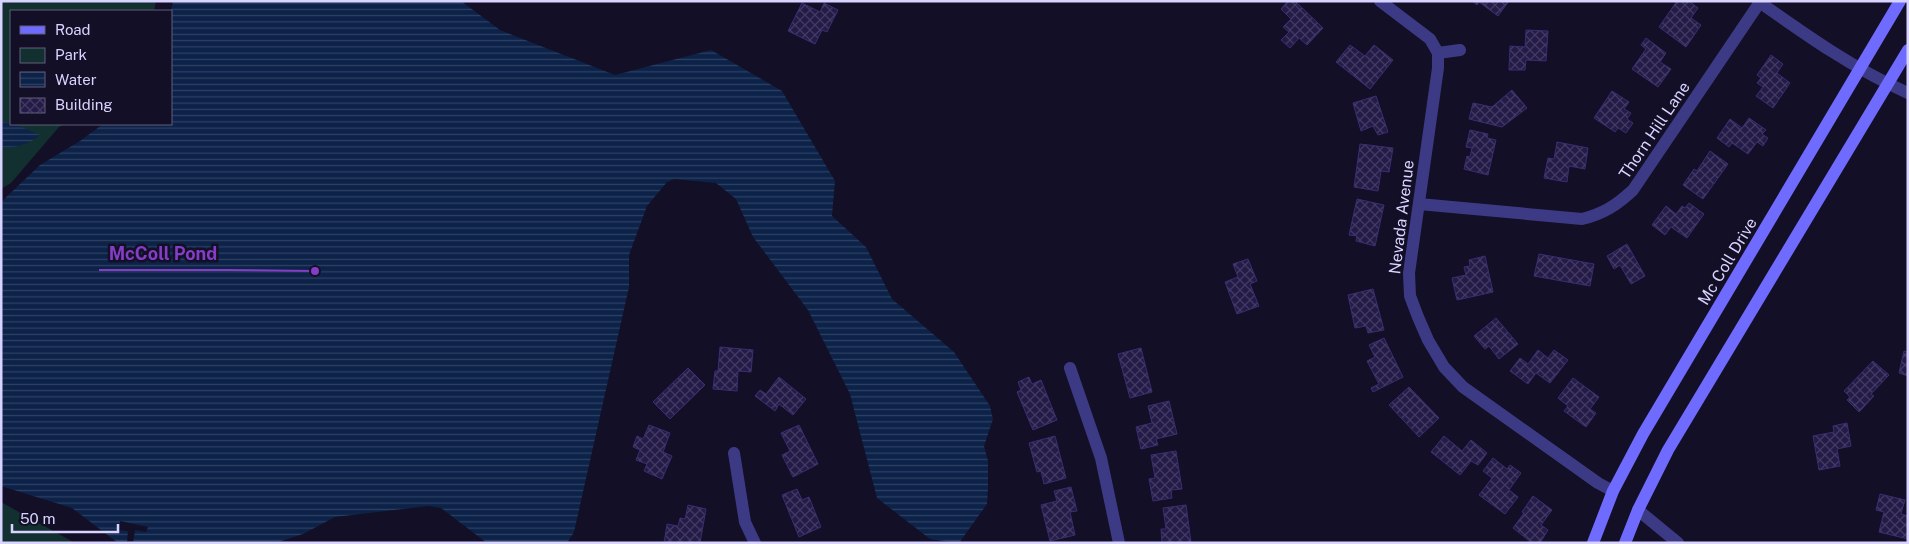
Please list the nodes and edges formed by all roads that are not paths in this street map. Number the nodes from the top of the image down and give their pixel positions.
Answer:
1 (1380, 1) edge
2 (1900, 1) edge
3 (1759, 2) edge
4 (1460, 50) dead end
5 (1908, 50) edge
6 (1438, 53) junction
7 (1860, 69) junction
8 (1887, 84) junction
9 (1908, 93) edge
10 (1419, 204) junction
11 (1070, 368) dead end
12 (734, 453) dead end
13 (1613, 491) junction
14 (1638, 510) junction
15 (755, 543) edge
16 (1119, 543) edge
17 (1593, 543) edge
18 (1625, 543) edge
19 (1678, 543) edge

1 - 6 street
2 - 7 main road, Mc Coll Drive
3 - 7 street
3 - 10 street, Thorn Hill Lane
4 - 6 street
5 - 8 main road
6 - 10 street, Nevada Avenue
7 - 8 street
7 - 13 main road, Mc Coll Drive
8 - 9 street
8 - 14 main road
10 - 13 street, Nevada Avenue
11 - 16 street
12 - 15 street
13 - 17 main road, Mc Coll Drive
14 - 18 main road
14 - 19 street

